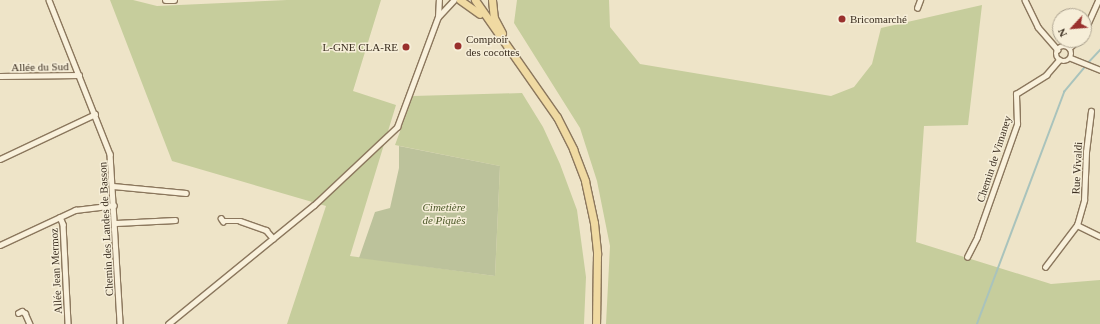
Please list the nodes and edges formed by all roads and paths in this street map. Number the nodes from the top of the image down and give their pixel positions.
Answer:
1 (49, 0) edge
2 (166, 0) edge
3 (174, 0) edge
4 (439, 0) edge
5 (454, 0) edge
6 (460, 0) edge
7 (474, 0) edge
8 (492, 0) edge
9 (920, 0) edge
10 (1025, 0) edge
11 (1098, 0) edge
12 (917, 8) dead end
13 (1092, 14) edge
14 (438, 17) junction
15 (485, 18) junction
16 (1069, 48) joint
17 (1058, 50) junction
18 (516, 58) junction
19 (1071, 58) junction
20 (1060, 60) junction
21 (1100, 70) edge
22 (79, 75) junction
23 (1, 77) edge
24 (1091, 112) dead end
25 (94, 114) junction
26 (0, 159) edge
27 (113, 186) junction
28 (186, 193) dead end
29 (114, 205) junction
30 (60, 217) junction
31 (221, 218) dead end
32 (175, 220) dead end
33 (116, 223) junction
34 (1077, 225) junction
35 (1100, 236) edge
36 (273, 238) junction
37 (0, 245) edge
38 (967, 257) dead end
39 (1045, 267) dead end
40 (18, 313) dead end
41 (30, 324) edge
42 (68, 324) edge
43 (120, 324) edge
44 (168, 324) edge
45 (596, 324) edge

1 - 22 street, Chemin des Landes de Basson
2 - 3 main road
4 - 14 street
5 - 14 street
6 - 15 main road
7 - 15 main road
8 - 18 main road
9 - 12 street
10 - 17 street
11 - 13 street
14 - 36 street
15 - 18 main road
16 - 17 street
16 - 19 street
17 - 20 street
18 - 45 main road
19 - 20 street
19 - 21 street
20 - 38 street, Chemin de Vimaney
22 - 23 street, Allée du Sud
22 - 25 street, Chemin des Landes de Basson
24 - 34 street, Rue Vivaldi
25 - 26 street
25 - 27 street, Chemin des Landes de Basson
27 - 28 street
27 - 29 street, Chemin des Landes de Basson
29 - 30 street
29 - 33 street, Chemin des Landes de Basson
30 - 37 street
30 - 42 street, Allée Jean Mermoz
31 - 36 street
32 - 33 street
33 - 43 street, Chemin des Landes de Basson
34 - 35 street
34 - 39 street, Rue Vivaldi
36 - 44 street
40 - 41 street

